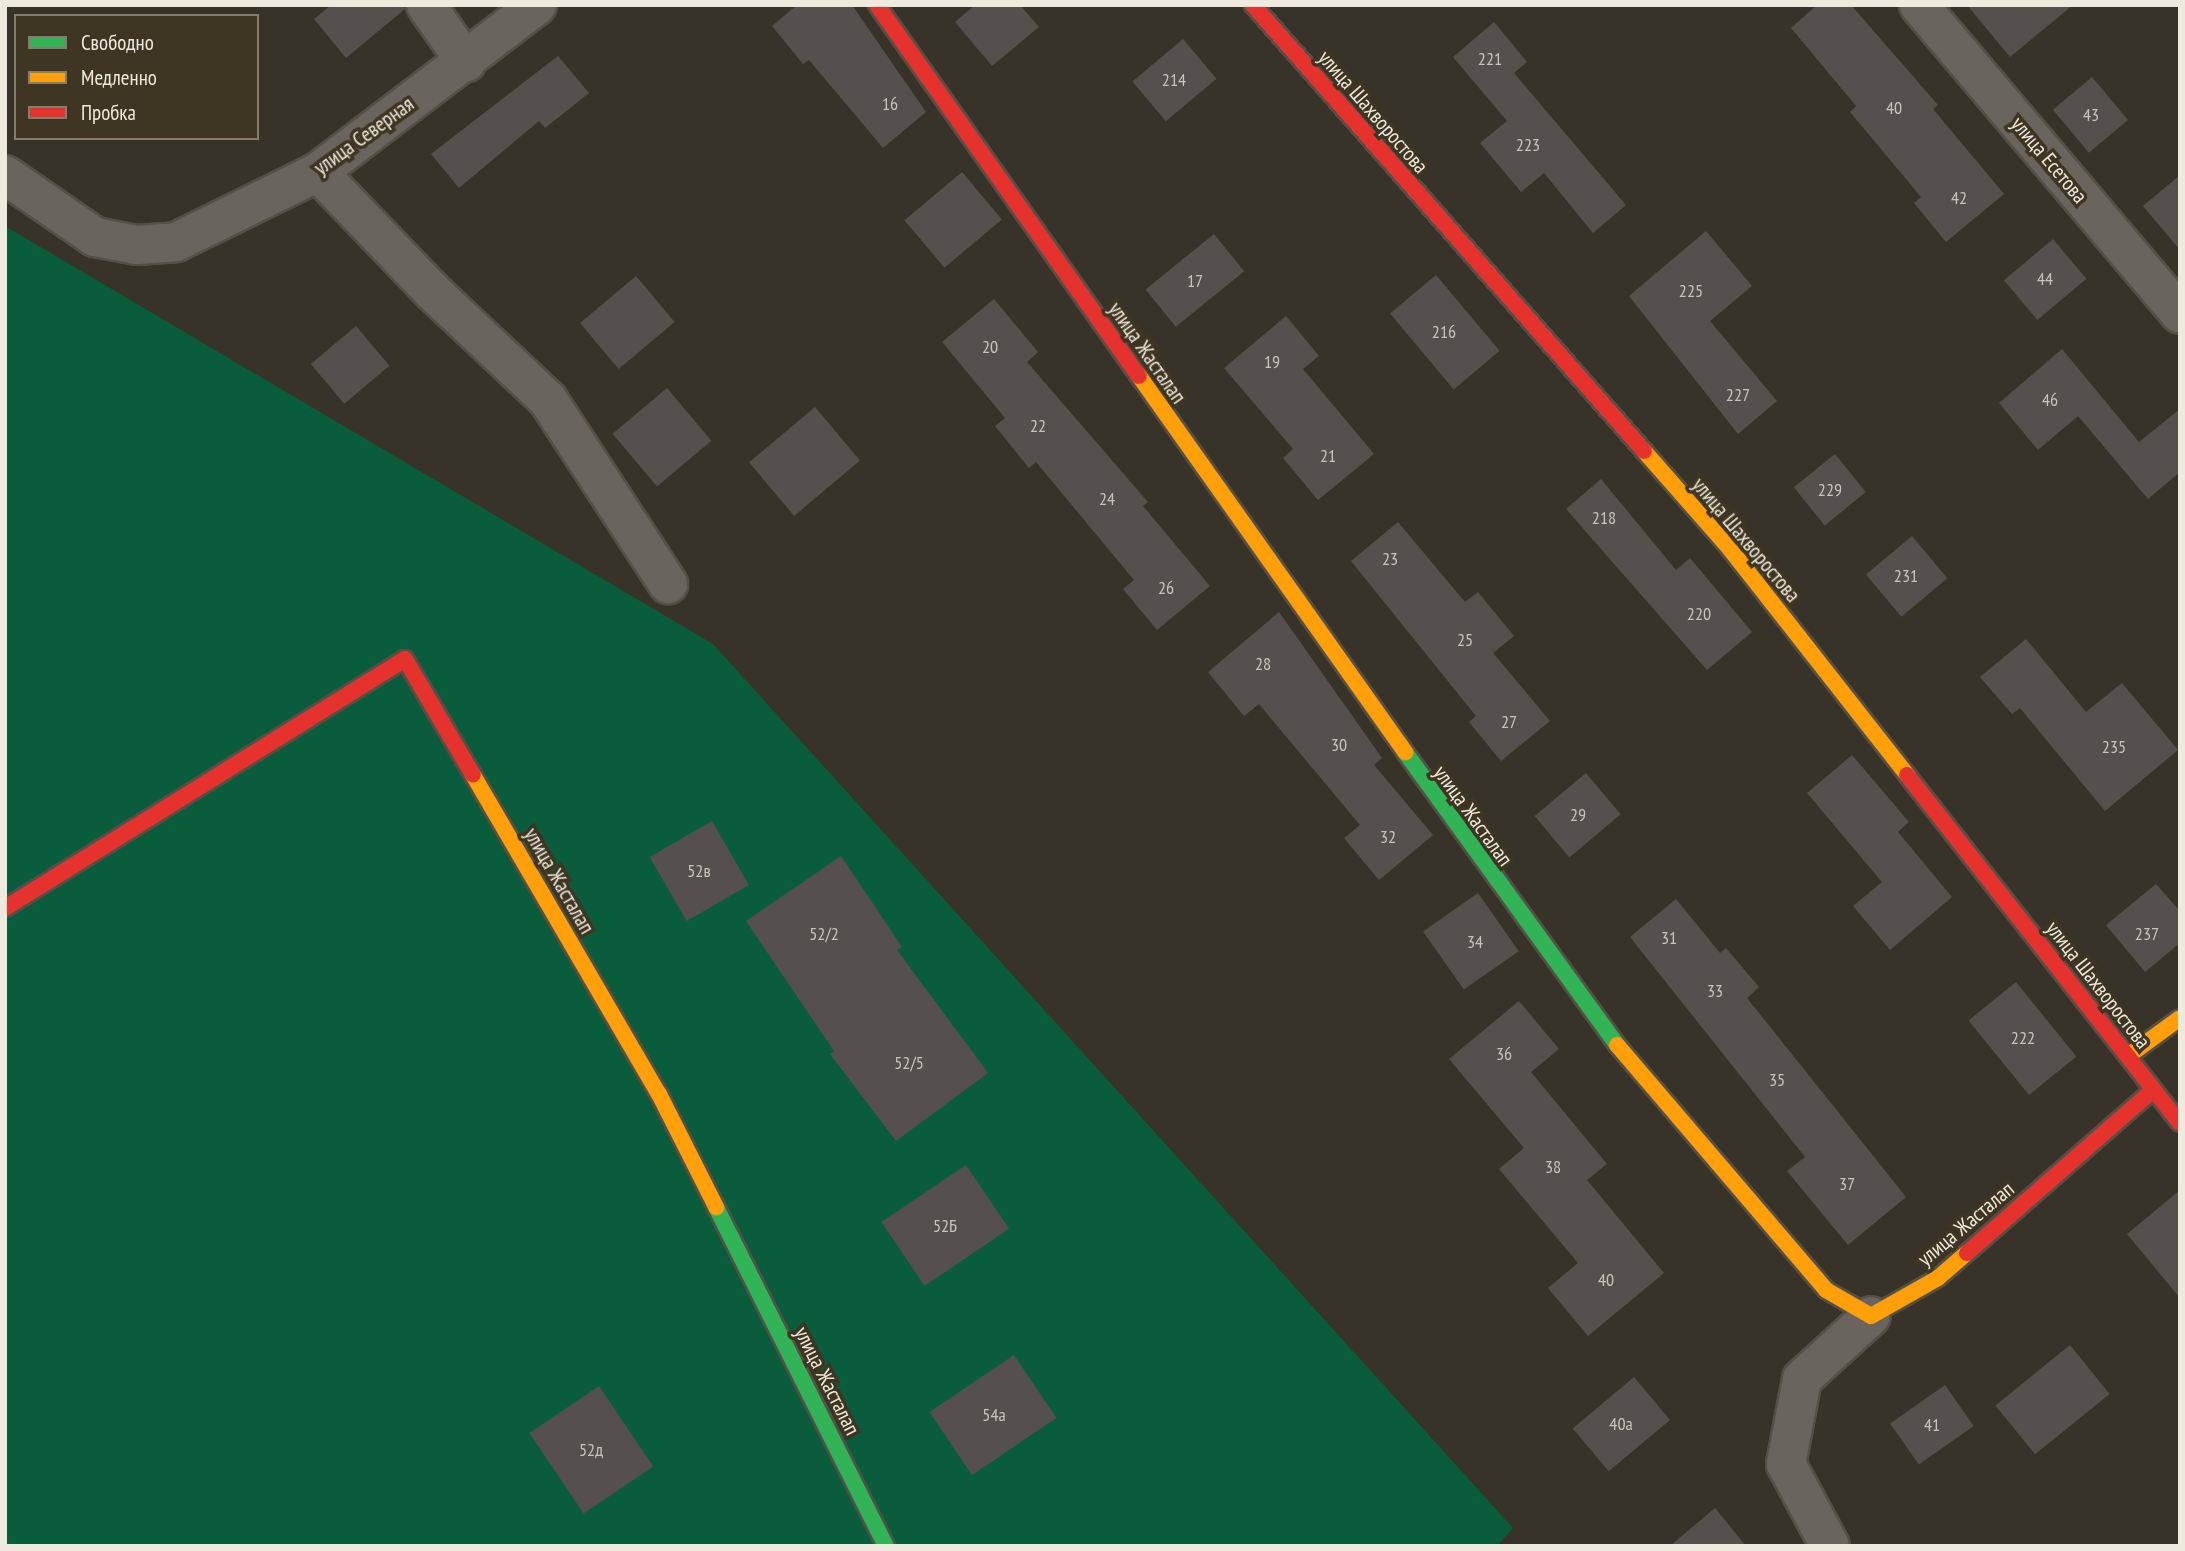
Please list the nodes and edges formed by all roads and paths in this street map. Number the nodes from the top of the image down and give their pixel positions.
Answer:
1 (426, 5) edge
2 (537, 5) edge
3 (877, 5) edge
4 (1253, 5) edge
5 (1919, 5) edge
6 (466, 62) junction
7 (318, 172) junction
8 (5, 175) edge
9 (2180, 314) edge
10 (668, 584) dead end
11 (5, 908) edge
12 (2180, 1018) edge
13 (2128, 1056) junction
14 (2153, 1090) junction
15 (2180, 1124) edge
16 (1871, 1316) junction
17 (886, 1546) edge
18 (1830, 1546) edge

1 - 6 street
2 - 6 street, улица Северная
3 - 16 street, улица Жасталап
4 - 13 street, улица Шахворостова
5 - 9 street, улица Есетова
6 - 7 street, улица Северная
7 - 8 street, улица Северная
7 - 10 street
11 - 17 street, улица Жасталап
12 - 13 street
13 - 14 street, улица Шахворостова
14 - 15 street, улица Шахворостова
14 - 16 street, улица Жасталап
16 - 18 street

